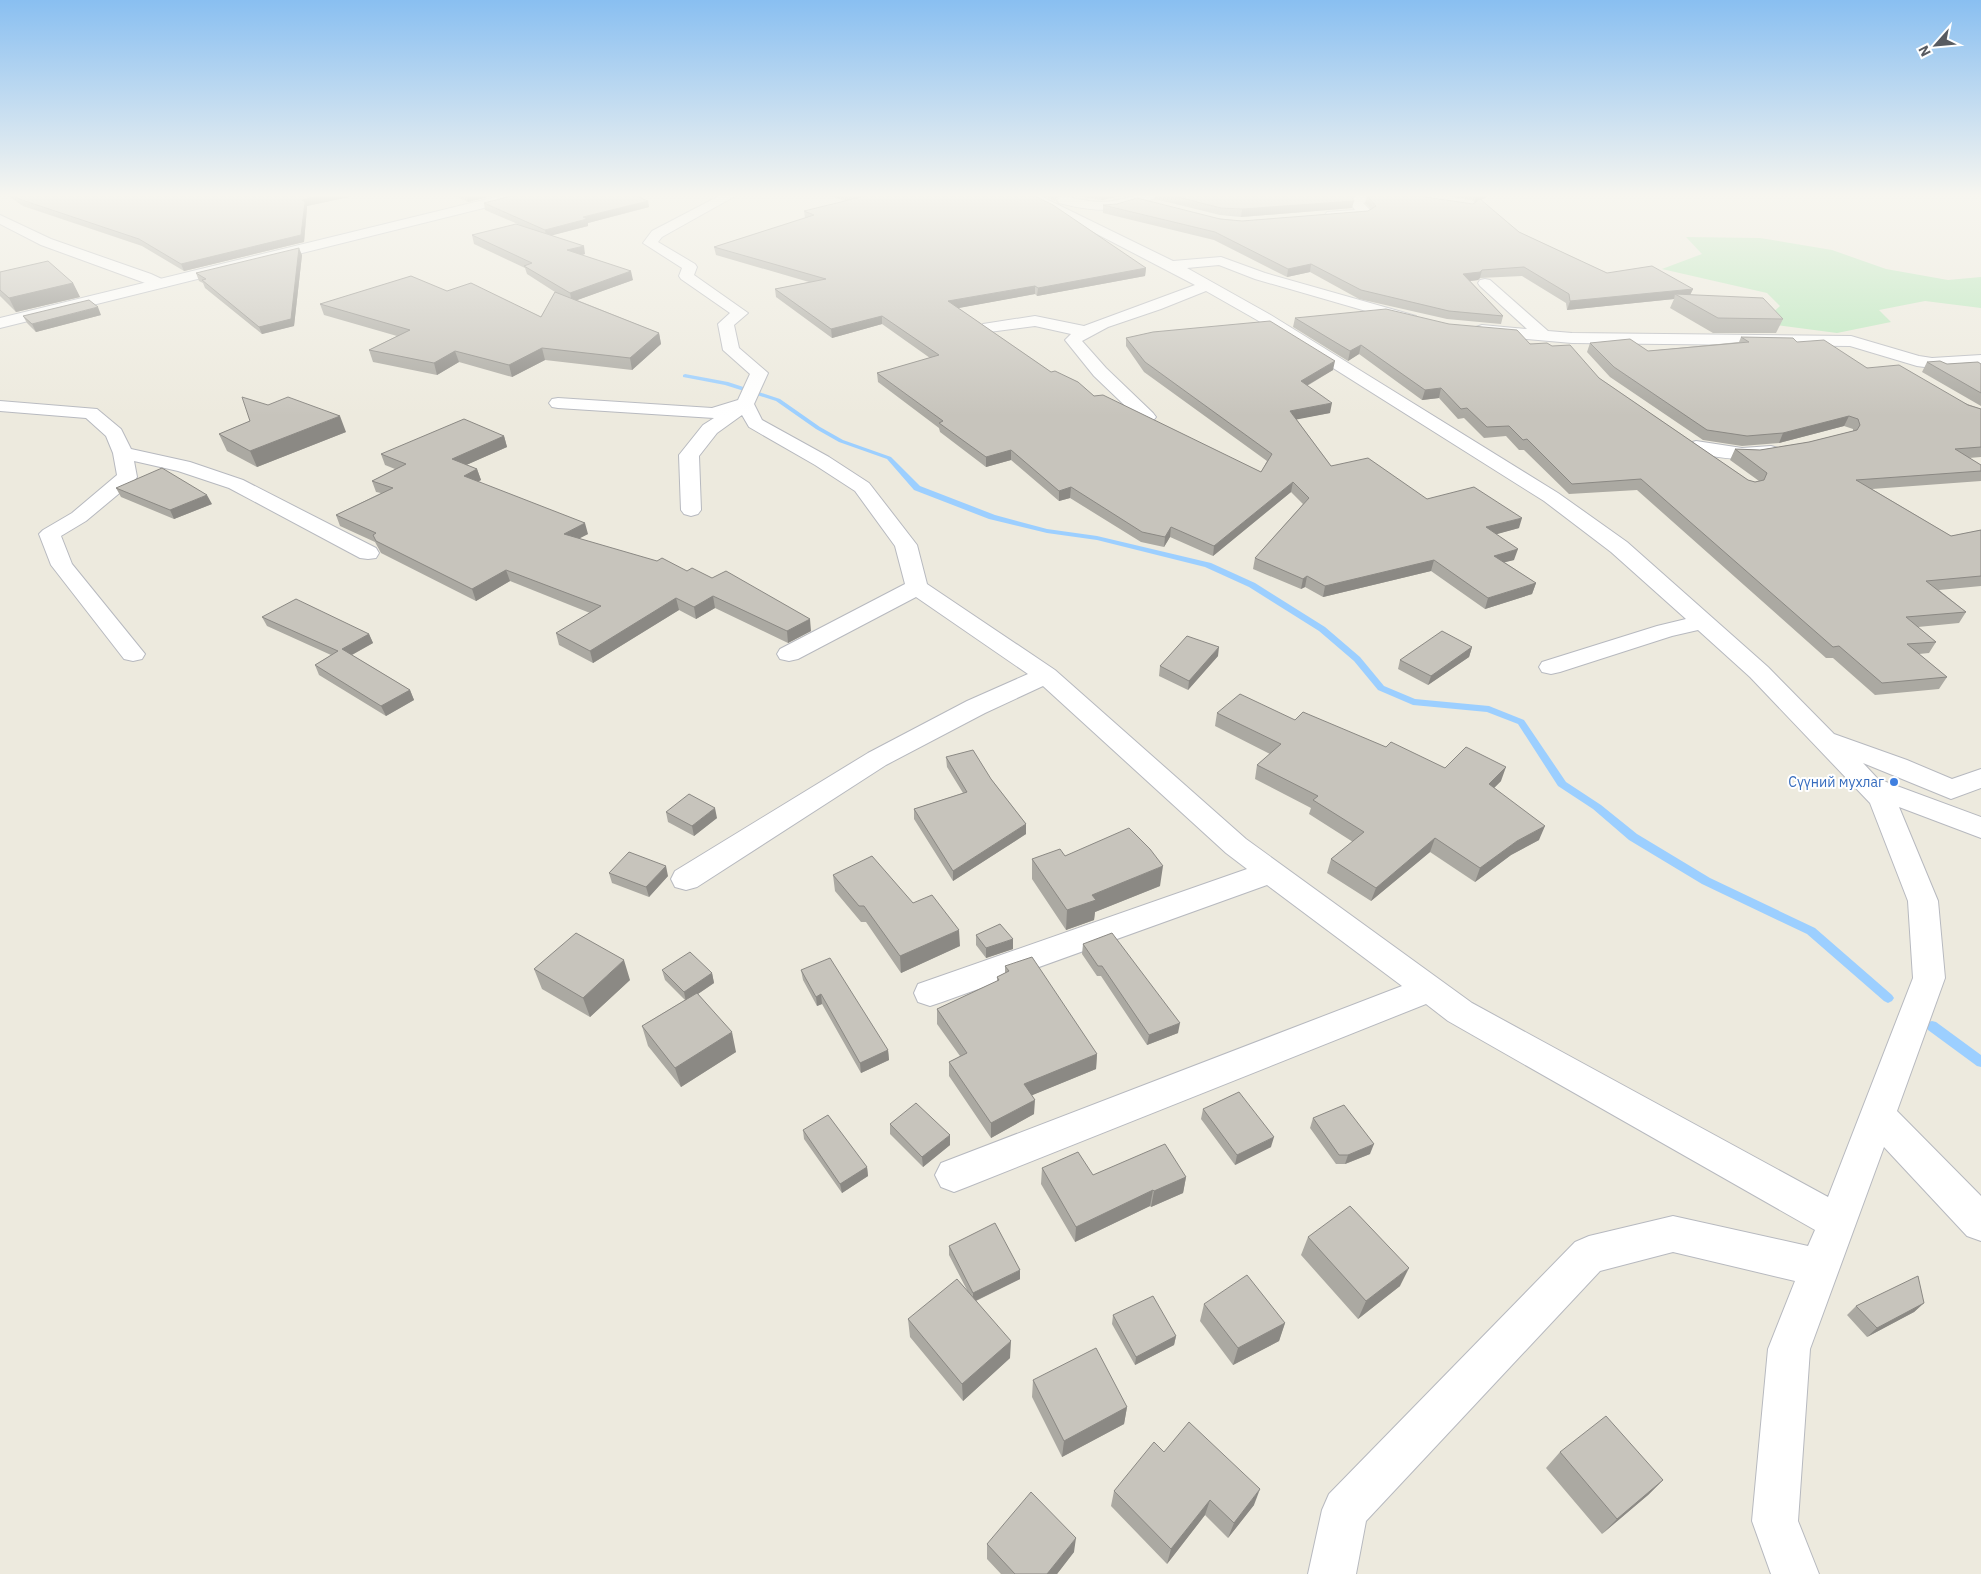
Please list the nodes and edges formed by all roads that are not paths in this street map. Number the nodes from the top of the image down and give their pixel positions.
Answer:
1 (118, 268) edge
2 (224, 268) edge
3 (689, 268) edge
4 (1177, 268) edge
5 (1240, 268) edge
6 (1485, 283) dead end
7 (161, 284) junction
8 (1208, 285) junction
9 (0, 323) edge
10 (1424, 323) edge
11 (989, 327) edge
12 (1466, 328) edge
13 (1084, 331) junction
14 (1544, 336) junction
15 (1572, 338) junction
16 (1851, 340) junction
17 (1580, 357) edge
18 (1981, 360) edge
19 (1918, 379) edge
20 (558, 403) dead end
21 (745, 404) junction
22 (0, 406) edge
23 (1147, 417) edge
24 (1789, 449) edge
25 (124, 453) junction
26 (1728, 469) edge
27 (691, 510) dead end
28 (368, 553) dead end
29 (917, 587) junction
30 (1703, 622) junction
31 (133, 654) dead end
32 (789, 654) dead end
33 (1551, 667) dead end
34 (1046, 675) junction
35 (1824, 739) junction
36 (1981, 778) edge
37 (1868, 785) junction
38 (1981, 828) edge
39 (1271, 872) junction
40 (686, 879) dead end
41 (1430, 989) junction
42 (930, 993) dead end
43 (1877, 1115) junction
44 (954, 1175) dead end
45 (1837, 1222) junction
46 (1981, 1223) edge
47 (1819, 1268) junction
48 (1332, 1574) edge
49 (1795, 1574) edge

1 - 7 street
2 - 7 street
3 - 21 street
4 - 8 street
5 - 10 street
6 - 14 street
7 - 9 street
8 - 13 street
8 - 30 street
11 - 13 street
12 - 14 street
13 - 23 street
14 - 15 street
15 - 16 street
15 - 17 street
16 - 18 street
16 - 19 street
20 - 21 street
21 - 27 street
21 - 29 street
22 - 25 street
24 - 26 street
25 - 28 street
25 - 31 street
29 - 32 street
29 - 34 street
30 - 33 street
30 - 35 street
34 - 39 street
34 - 40 street
35 - 36 street
35 - 37 street
37 - 38 street
37 - 43 street
39 - 41 street
39 - 42 street
41 - 44 street
41 - 45 street
43 - 45 street
43 - 46 street
45 - 47 street
47 - 48 street
47 - 49 street

